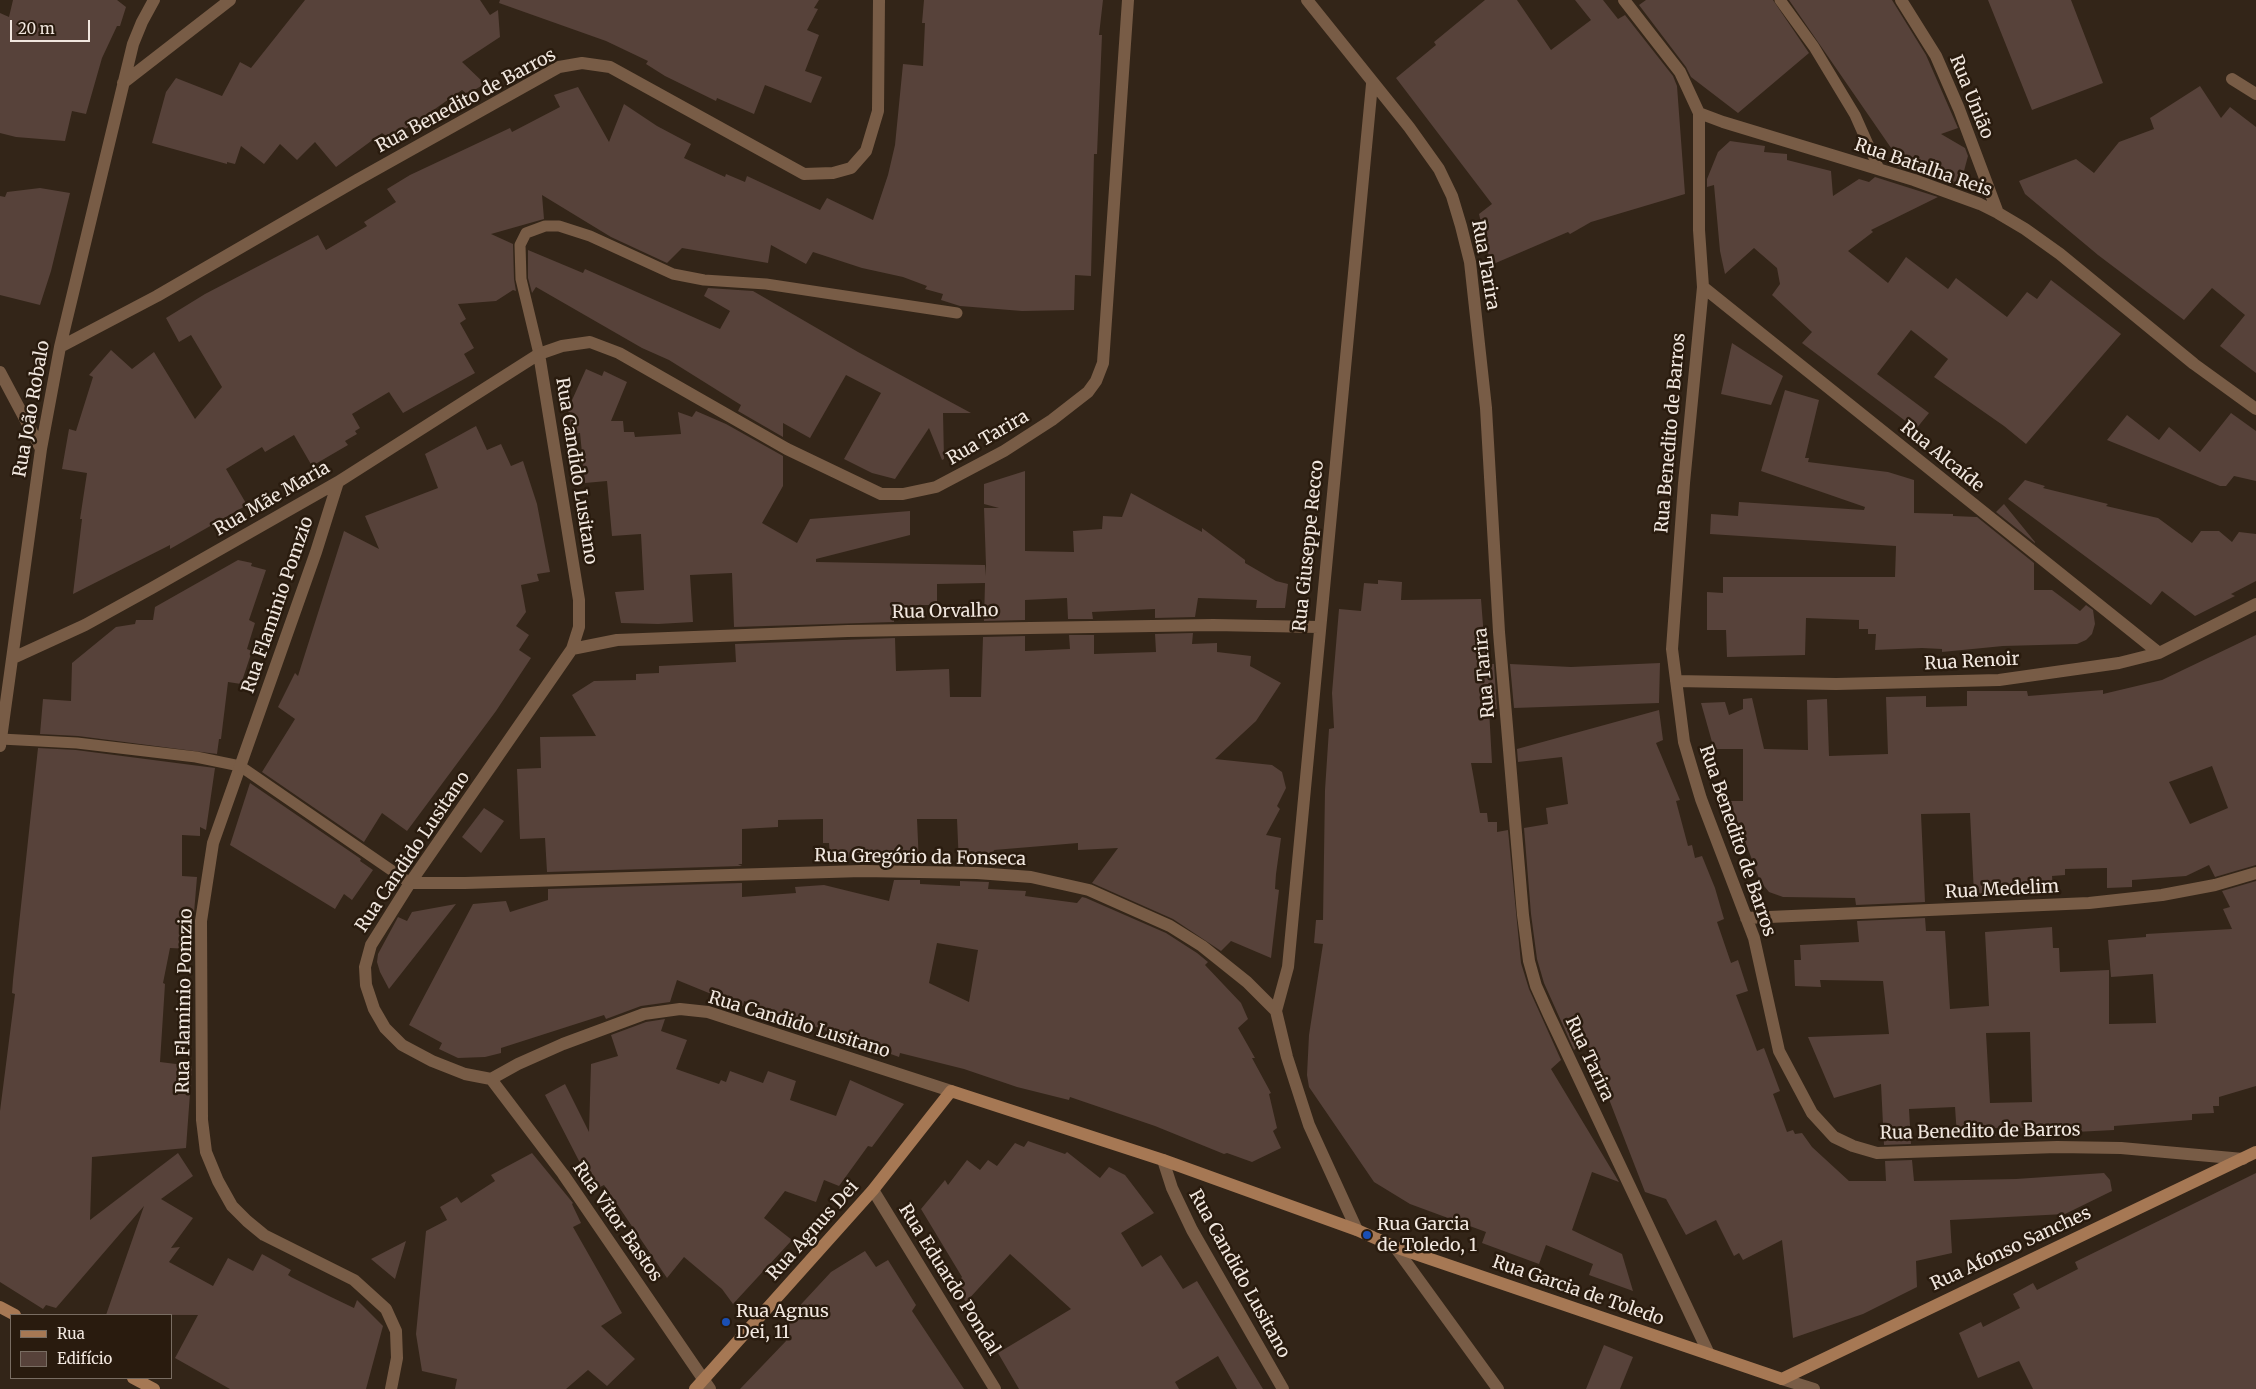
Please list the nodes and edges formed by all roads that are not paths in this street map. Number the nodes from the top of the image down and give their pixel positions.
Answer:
1 (154, 0) edge
2 (230, 0) edge
3 (880, 0) edge
4 (1128, 0) edge
5 (1307, 0) edge
6 (1624, 0) edge
7 (1780, 0) edge
8 (1901, 0) edge
9 (2232, 79) dead end
10 (123, 83) junction
11 (1372, 84) junction
12 (2256, 94) edge
13 (1699, 113) junction
14 (1879, 169) junction
15 (1998, 213) junction
16 (1702, 287) junction
17 (957, 313) dead end
18 (60, 346) junction
19 (539, 354) junction
20 (0, 372) edge
21 (2256, 409) edge
22 (41, 450) junction
23 (338, 482) junction
24 (2256, 604) edge
25 (1319, 627) junction
26 (572, 649) junction
27 (2159, 653) junction
28 (13, 658) junction
29 (1676, 681) junction
30 (0, 739) edge
31 (0, 746) edge
32 (240, 766) junction
33 (2256, 873) edge
34 (410, 882) junction
35 (1746, 918) junction
36 (1276, 1011) junction
37 (491, 1079) junction
38 (951, 1091) junction
39 (2256, 1152) edge
40 (2243, 1158) junction
41 (1163, 1160) junction
42 (873, 1190) junction
43 (1357, 1230) junction
44 (1395, 1246) junction
45 (0, 1307) edge
46 (13, 1314) edge
47 (1709, 1354) junction
48 (136, 1379) edge
49 (1782, 1379) junction
50 (707, 1384) edge
51 (154, 1389) edge
52 (391, 1389) edge
53 (695, 1389) edge
54 (995, 1389) edge
55 (1283, 1389) edge
56 (1498, 1389) edge
57 (1814, 1389) edge

1 - 10 street, Rua João Robalo
2 - 10 street
3 - 18 street, Rua Benedito de Barros
4 - 19 street, Rua Tarira
5 - 11 street, Rua Tarira
6 - 13 street, Rua Benedito de Barros
7 - 14 lane
8 - 15 street, Rua União
9 - 12 street
10 - 18 street, Rua João Robalo
11 - 25 street, Rua Giuseppe Recco
11 - 47 street, Rua Tarira
13 - 14 street, Rua Batalha Reis
13 - 16 street, Rua Benedito de Barros
14 - 15 street, Rua Batalha Reis
15 - 21 street, Rua Batalha Reis
16 - 27 street, Rua Alcaíde
16 - 29 street, Rua Benedito de Barros
17 - 19 lane
18 - 22 street, Rua João Robalo
19 - 23 street, Rua Mãe Maria
19 - 26 street, Rua Candido Lusitano
20 - 22 street
22 - 28 street, Rua João Robalo
23 - 28 street, Rua Mãe Maria
23 - 32 street, Rua Flaminio Pomzio
24 - 27 street, Rua Renoir
25 - 26 street, Rua Orvalho
25 - 36 street, Rua Giuseppe Recco
26 - 34 street, Rua Candido Lusitano
27 - 29 street, Rua Renoir
28 - 30 street, Rua João Robalo
29 - 35 street, Rua Benedito de Barros
30 - 31 street, Rua João Robalo
30 - 32 lane
32 - 34 lane
32 - 52 street, Rua Flaminio Pomzio
33 - 35 street, Rua Medelim
34 - 36 street, Rua Gregório da Fonseca
34 - 37 street, Rua Candido Lusitano
35 - 40 street, Rua Benedito de Barros
36 - 43 street
37 - 38 street, Rua Candido Lusitano
37 - 50 street, Rua Vitor Bastos
38 - 41 street, Rua Candido Lusitano
38 - 42 street, Rua Agnus Dei
39 - 40 street, Rua Afonso Sanches
40 - 49 street, Rua Afonso Sanches
41 - 43 street, Rua Garcia de Toledo
41 - 55 street, Rua Candido Lusitano
42 - 50 street, Rua Agnus Dei
42 - 54 street, Rua Eduardo Pondal
43 - 44 street, Rua Garcia de Toledo
44 - 47 street, Rua Garcia de Toledo
44 - 56 street
45 - 46 street
47 - 49 street, Rua Garcia de Toledo
48 - 51 street
49 - 57 street, Rua Garcia de Toledo
50 - 53 street, Rua Agnus Dei

